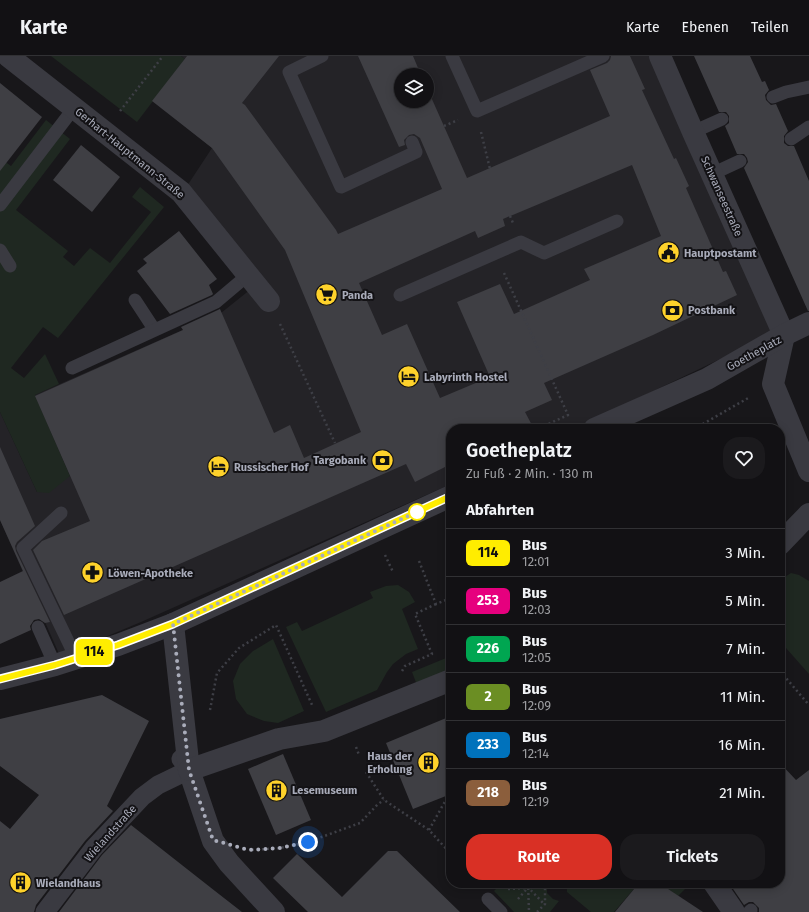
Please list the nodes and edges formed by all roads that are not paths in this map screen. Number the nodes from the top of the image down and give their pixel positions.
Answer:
1 (8, 56) edge
2 (322, 56) edge
3 (452, 56) edge
4 (602, 56) edge
5 (660, 56) edge
6 (809, 87) edge
7 (773, 97) dead end
8 (74, 108) junction
9 (722, 119) dead end
10 (809, 127) edge
11 (693, 132) junction
12 (791, 139) dead end
13 (412, 142) dead end
14 (740, 161) dead end
15 (712, 174) junction
16 (0, 205) edge
17 (617, 220) dead end
18 (0, 250) edge
19 (10, 266) dead end
20 (248, 275) junction
21 (400, 296) dead end
22 (135, 300) dead end
23 (269, 301) road end
24 (809, 323) edge
25 (154, 329) junction
26 (784, 335) junction
27 (72, 368) dead end
28 (605, 424) edge
29 (809, 471) edge
30 (446, 498) edge
31 (61, 513) dead end
32 (809, 514) edge
33 (785, 539) edge
34 (173, 624) junction
35 (38, 627) dead end
36 (76, 658) junction
37 (55, 665) junction
38 (0, 679) edge
39 (446, 682) edge
40 (184, 764) junction
41 (720, 888) edge
42 (488, 899) dead end
43 (745, 911) edge
44 (46, 912) edge
45 (274, 912) edge
46 (501, 912) edge

1 - 8 street, Gerhart-Hauptmann-Straße
2 - 13 lane
3 - 4 lane
5 - 11 street, Schwanseestraße
6 - 7 lane
8 - 16 lane
8 - 20 street, Gerhart-Hauptmann-Straße
9 - 11 lane
10 - 12 lane
11 - 15 street, Schwanseestraße
14 - 15 lane
15 - 26 street, Schwanseestraße
17 - 21 lane
18 - 19 lane
20 - 23 street, Gerhart-Hauptmann-Straße
20 - 25 lane
22 - 25 lane
24 - 26 street
25 - 27 lane
26 - 28 street, Goetheplatz
26 - 29 street, Goetheplatz
30 - 34 street
31 - 36 lane
32 - 33 street
34 - 36 street
34 - 40 street
35 - 37 lane
36 - 37 street
37 - 38 street
39 - 40 street
40 - 44 street, Wielandstraße
40 - 45 street
41 - 43 street
42 - 46 lane

